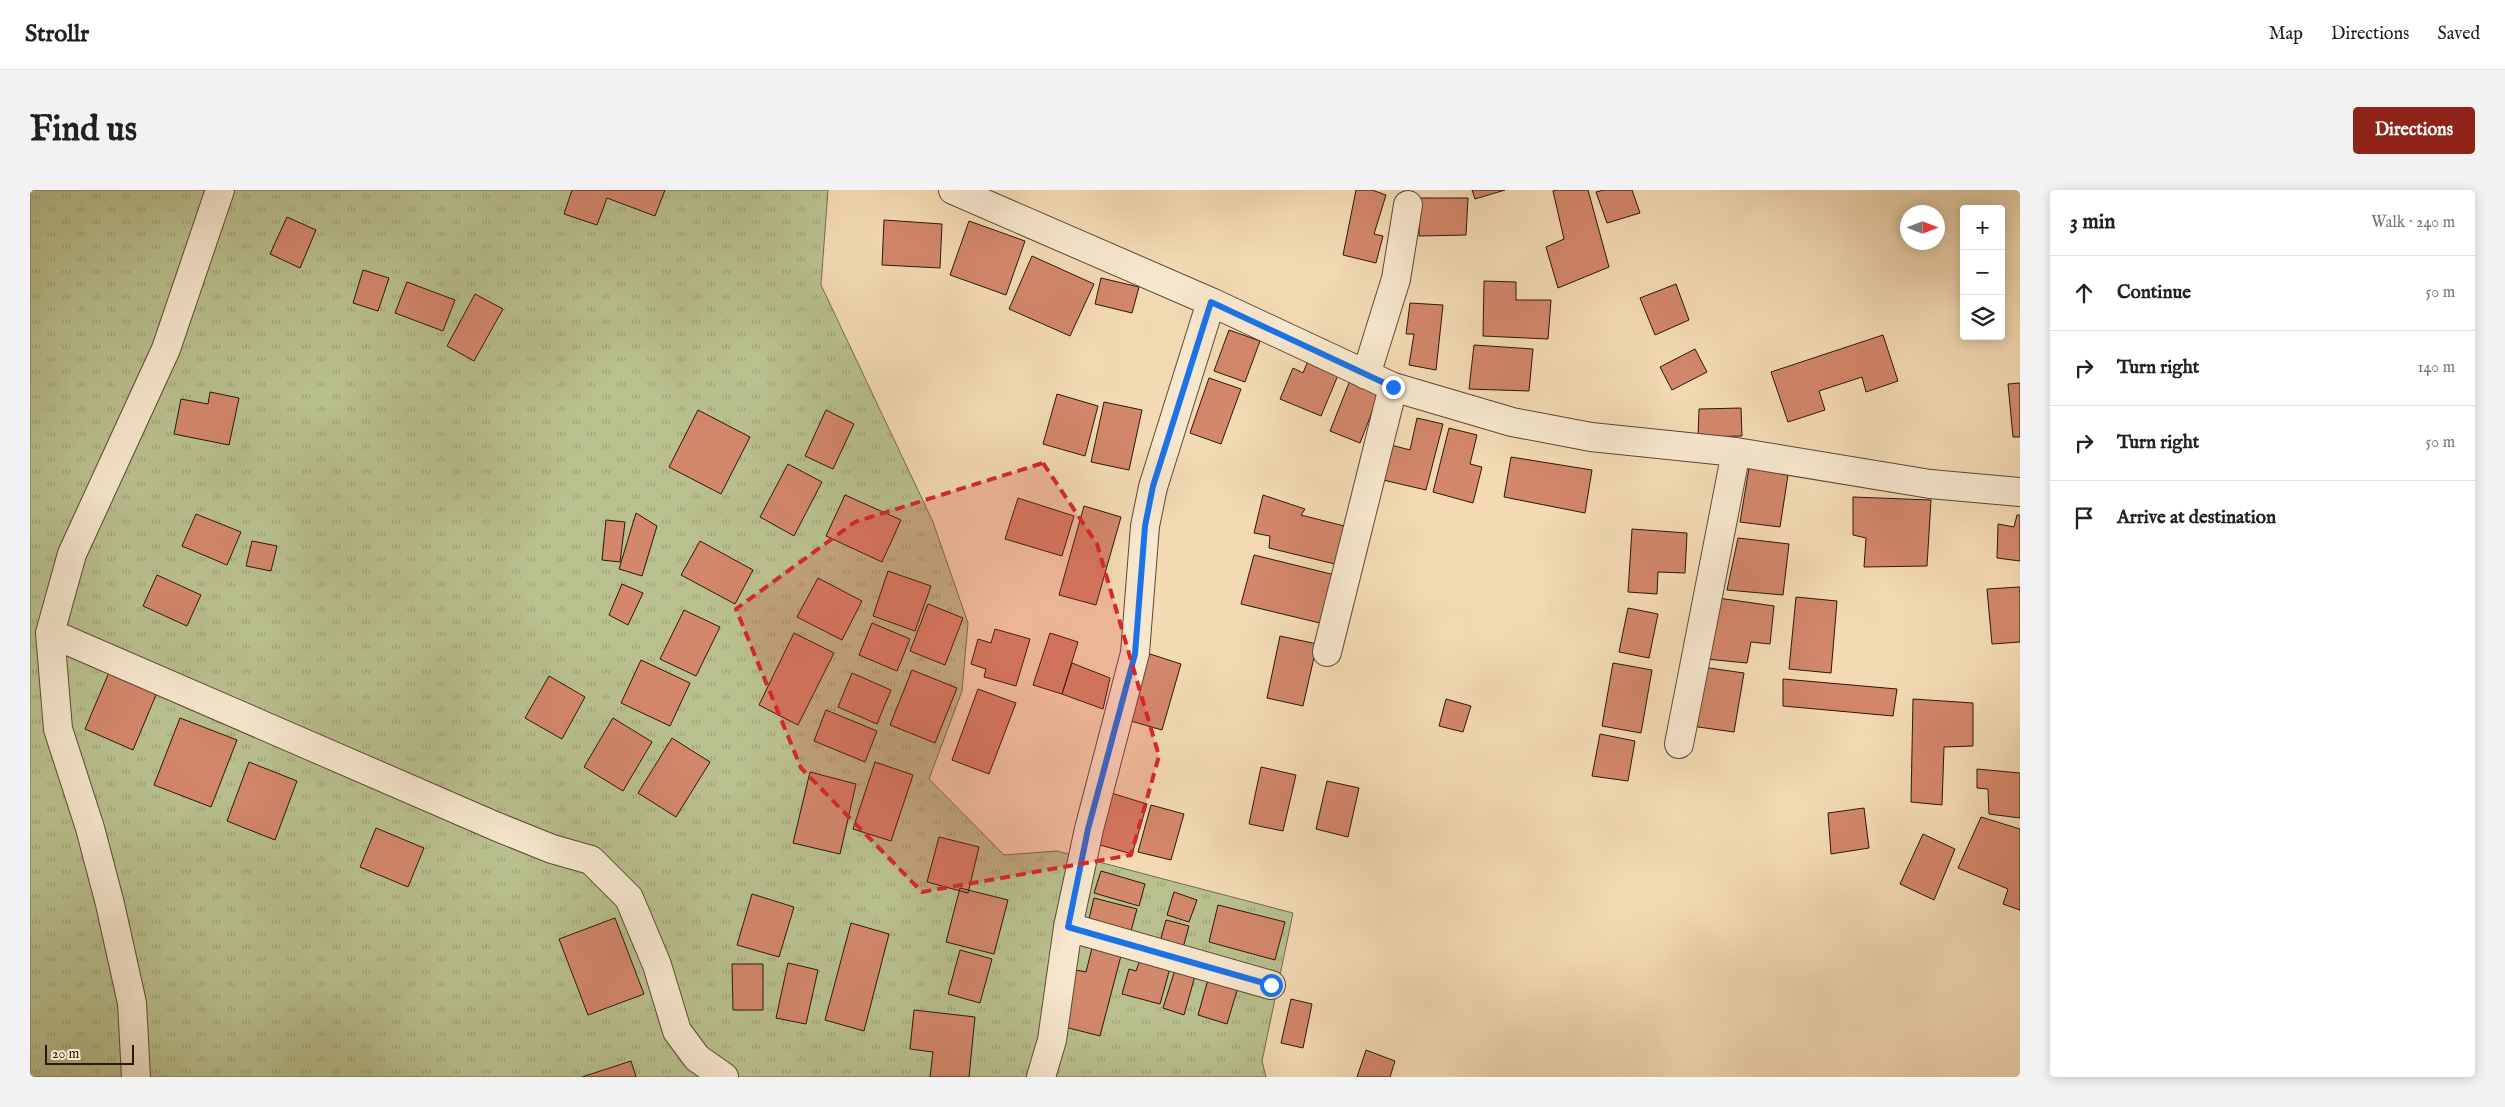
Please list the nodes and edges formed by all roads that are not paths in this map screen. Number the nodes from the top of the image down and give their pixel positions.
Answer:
1 (220, 190) edge
2 (953, 190) edge
3 (1408, 205) dead end
4 (1211, 302) junction
5 (1366, 375) junction
6 (1393, 387) junction
7 (1736, 452) junction
8 (2020, 492) edge
9 (50, 633) junction
10 (1326, 652) dead end
11 (1679, 744) dead end
12 (1068, 927) junction
13 (1271, 985) dead end
14 (136, 1077) edge
15 (724, 1077) edge
16 (1042, 1077) edge

1 - 9 street
2 - 4 street
3 - 5 street
4 - 5 street
4 - 12 street
5 - 6 street
6 - 7 street
6 - 10 street
7 - 8 street
7 - 11 street
9 - 14 street
9 - 15 street
12 - 13 street
12 - 16 street

